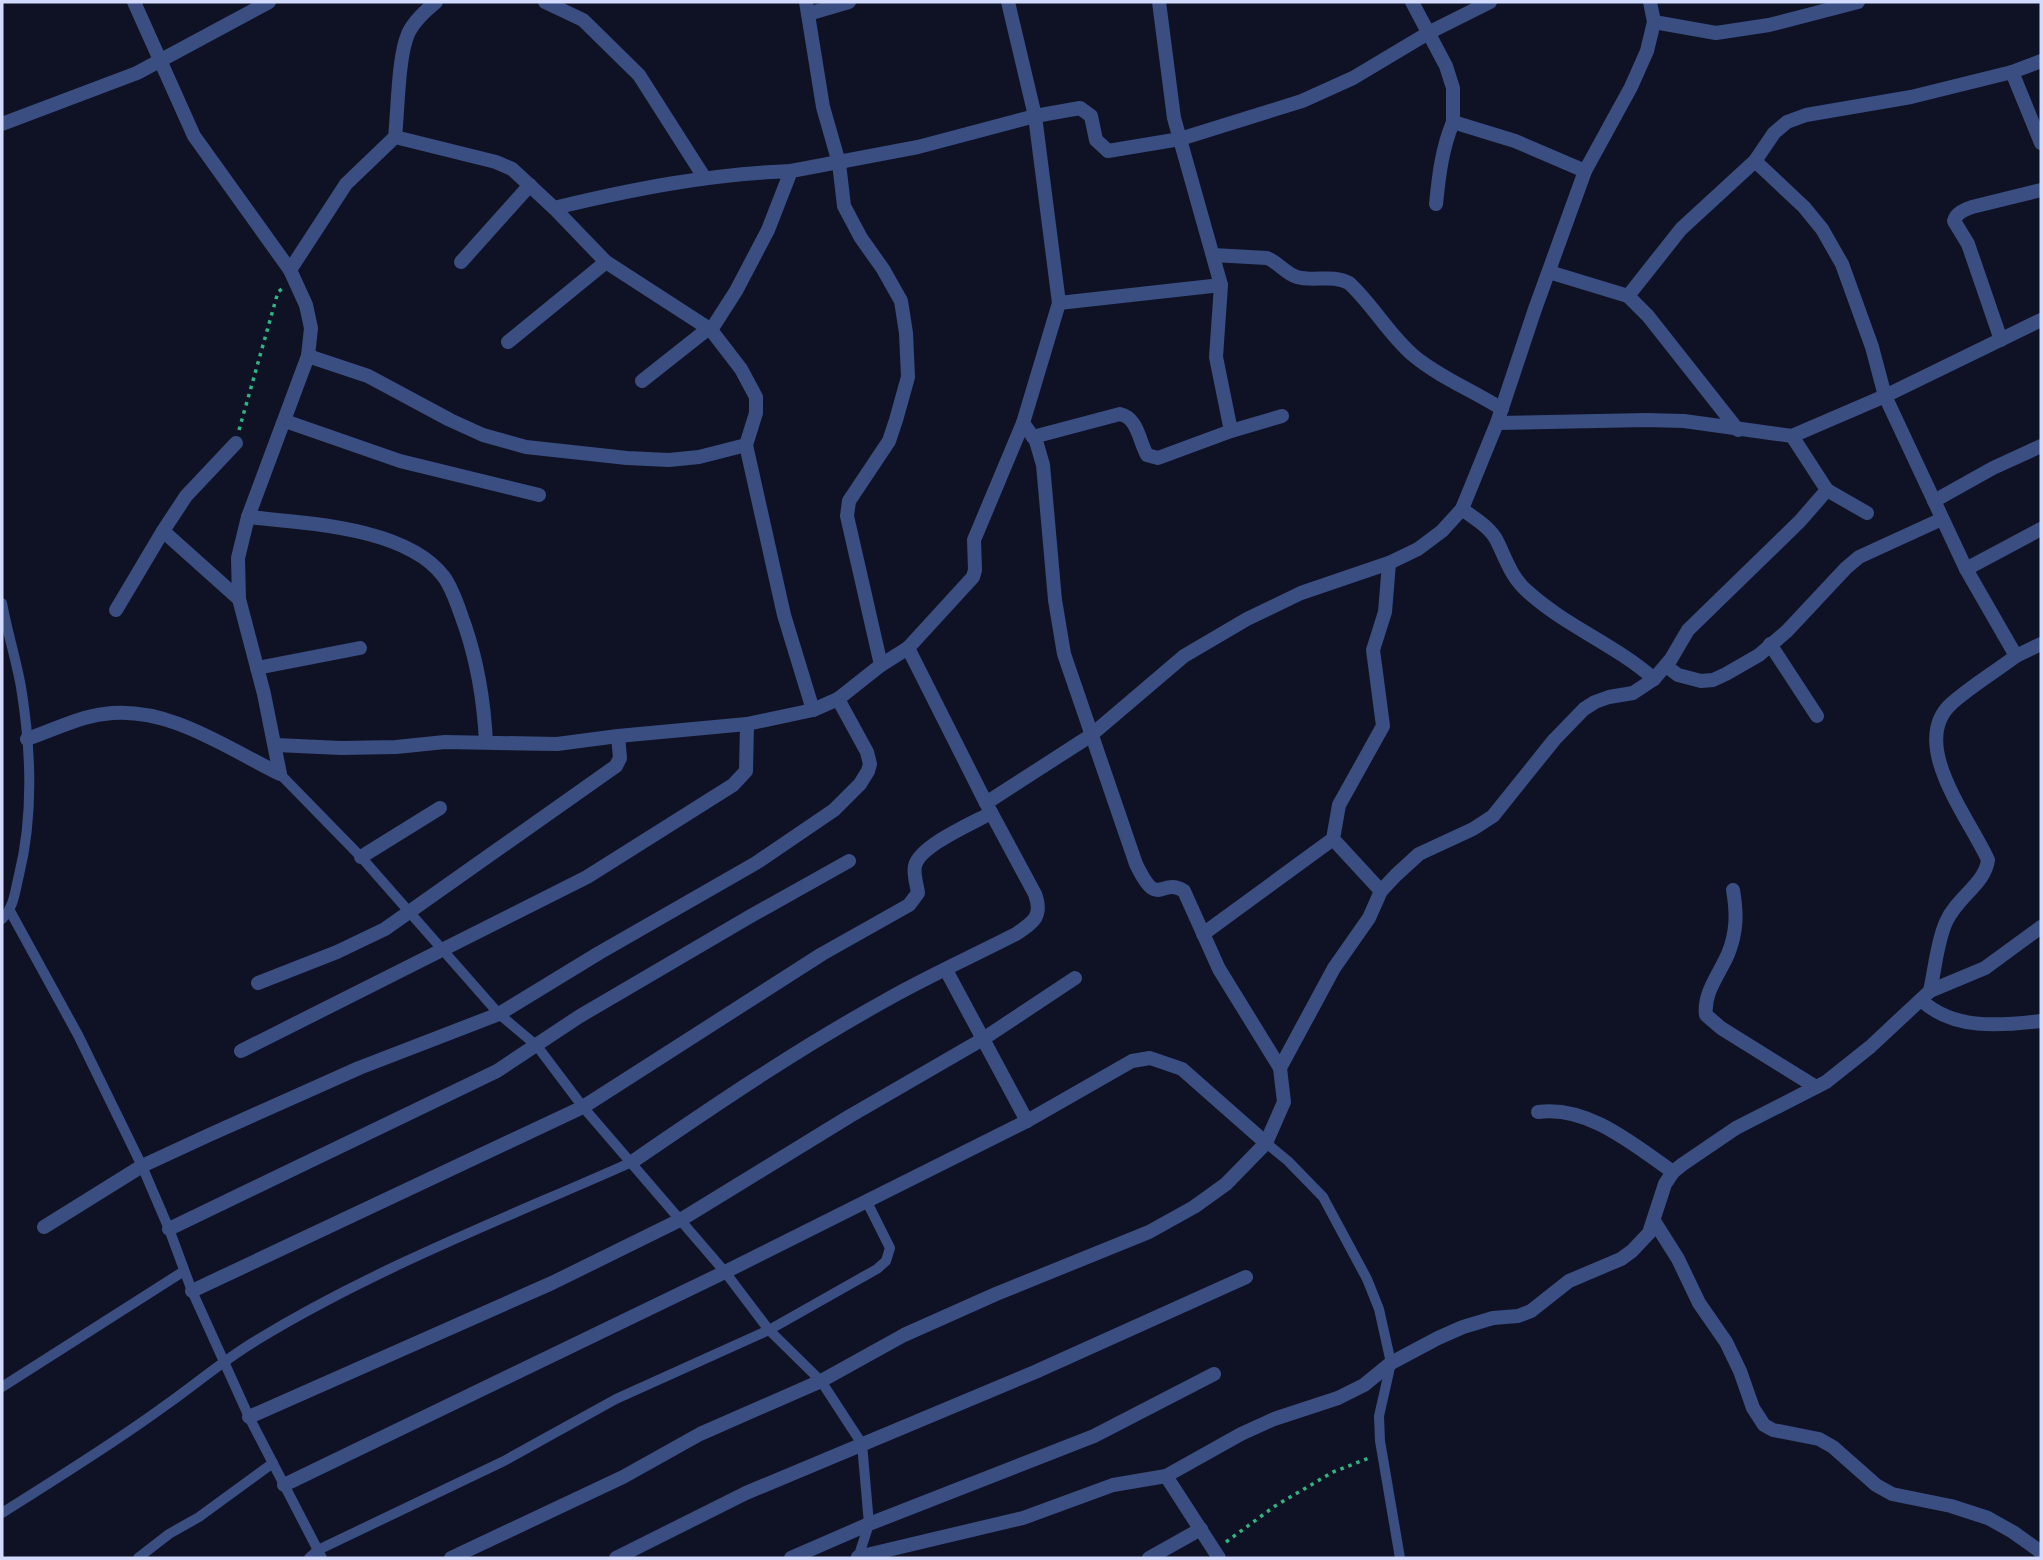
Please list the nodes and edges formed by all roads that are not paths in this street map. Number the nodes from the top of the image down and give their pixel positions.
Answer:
1 (134, 2) edge
2 (269, 2) edge
3 (436, 2) edge
4 (545, 2) edge
5 (849, 2) edge
6 (1008, 2) edge
7 (1159, 2) edge
8 (1412, 2) edge
9 (1490, 2) edge
10 (1650, 2) edge
11 (1858, 2) edge
12 (807, 8) edge
13 (1654, 22) junction
14 (1430, 32) junction
15 (162, 60) junction
16 (2041, 61) edge
17 (2011, 72) junction
18 (1035, 116) junction
19 (1453, 122) junction
20 (2, 124) edge
21 (395, 137) junction
22 (1180, 139) junction
23 (2041, 143) edge
24 (1755, 161) junction
25 (839, 163) junction
26 (790, 170) junction
27 (1585, 171) junction
28 (704, 177) junction
29 (530, 185) junction
30 (2041, 190) edge
31 (1436, 204) dead end
32 (554, 208) junction
33 (1213, 255) junction
34 (461, 262) dead end
35 (606, 262) junction
36 (1549, 272) junction
37 (292, 274) junction
38 (1221, 285) junction
39 (1628, 296) junction
40 (1059, 303) junction
41 (2041, 320) edge
42 (710, 329) junction
43 (2001, 340) junction
44 (508, 342) dead end
45 (308, 356) junction
46 (642, 382) dead end
47 (1885, 396) junction
48 (1282, 416) dead end
49 (1500, 416) junction
50 (285, 421) junction
51 (1023, 423) junction
52 (1738, 430) junction
53 (1231, 431) junction
54 (1792, 436) junction
55 (1033, 437) junction
56 (236, 443) road end
57 (746, 445) junction
58 (2041, 446) edge
59 (1827, 490) junction
60 (539, 495) dead end
61 (1934, 501) junction
62 (1462, 509) junction
63 (1867, 513) dead end
64 (248, 517) junction
65 (1942, 519) junction
66 (2041, 529) edge
67 (163, 531) junction
68 (1389, 563) junction
69 (1966, 569) junction
70 (239, 599) junction
71 (2, 603) edge
72 (116, 610) dead end
73 (1770, 644) junction
74 (2041, 644) edge
75 (360, 648) dead end
76 (908, 648) junction
77 (2016, 656) junction
78 (881, 665) junction
79 (1666, 666) junction
80 (257, 667) junction
81 (1654, 680) junction
82 (838, 699) junction
83 (813, 710) junction
84 (1817, 716) dead end
85 (747, 724) junction
86 (618, 736) junction
87 (1090, 736) junction
88 (27, 739) junction
89 (486, 742) junction
90 (276, 745) junction
91 (280, 774) junction
92 (440, 808) dead end
93 (988, 808) junction
94 (1333, 839) junction
95 (361, 857) junction
96 (849, 861) dead end
97 (1733, 890) dead end
98 (1381, 891) junction
99 (409, 910) junction
100 (10, 911) junction
101 (2, 919) edge
102 (2041, 927) edge
103 (1203, 934) junction
104 (443, 949) junction
105 (946, 970) junction
106 (1075, 978) dead end
107 (258, 983) dead end
108 (1925, 995) junction
109 (499, 1014) junction
110 (2041, 1021) edge
111 (983, 1039) junction
112 (537, 1046) junction
113 (242, 1051) dead end
114 (1280, 1068) junction
115 (1816, 1087) junction
116 (583, 1107) junction
117 (1538, 1112) dead end
118 (1027, 1121) junction
119 (1266, 1143) junction
120 (632, 1162) junction
121 (142, 1166) junction
122 (1673, 1172) junction
123 (866, 1200) junction
124 (682, 1219) junction
125 (1654, 1221) junction
126 (44, 1227) dead end
127 (169, 1229) junction
128 (184, 1271) junction
129 (726, 1272) junction
130 (1246, 1277) dead end
131 (192, 1291) junction
132 (769, 1330) junction
133 (225, 1360) junction
134 (1391, 1363) junction
135 (1214, 1374) dead end
136 (821, 1381) junction
137 (2, 1387) edge
138 (249, 1417) junction
139 (862, 1444) junction
140 (273, 1463) junction
141 (1166, 1476) junction
142 (284, 1485) junction
143 (2, 1513) edge
144 (869, 1524) junction
145 (1201, 1529) junction
146 (2041, 1552) edge
147 (320, 1554) edge
148 (1217, 1555) edge
149 (138, 1558) edge
150 (309, 1558) edge
151 (451, 1558) edge
152 (616, 1558) edge
153 (790, 1558) edge
154 (858, 1558) edge
155 (1149, 1558) edge
156 (1399, 1558) edge

1 - 15 street
2 - 15 street
3 - 21 street
4 - 28 street
5 - 12 street
6 - 18 street
7 - 22 street
8 - 14 street
9 - 14 street
10 - 13 street
11 - 13 street
12 - 25 street
13 - 27 street
14 - 19 street
14 - 22 street
15 - 20 street
15 - 37 street
16 - 17 street
17 - 23 street
17 - 24 street
18 - 22 street
18 - 25 street
18 - 40 street
19 - 27 street
19 - 31 street
21 - 29 street
21 - 37 street
22 - 33 street
24 - 39 street
24 - 47 street
25 - 26 street
25 - 78 street
26 - 28 street
26 - 42 street
27 - 36 street
28 - 32 street
29 - 32 street
29 - 34 street
30 - 43 street
32 - 35 street
33 - 38 street
33 - 49 street
35 - 42 street
35 - 44 street
36 - 39 street
36 - 49 street
37 - 45 street
38 - 40 street
38 - 53 street
39 - 52 street
40 - 51 street
41 - 43 street
42 - 46 street
42 - 57 street
43 - 47 street
45 - 50 street
45 - 57 street
47 - 54 street
47 - 61 street
48 - 53 street
49 - 52 street
49 - 62 street
50 - 60 street
50 - 64 street
51 - 55 street
51 - 76 street
52 - 54 street
53 - 55 street
54 - 59 street
55 - 87 street
56 - 67 street
57 - 83 street
58 - 61 street
59 - 63 street
59 - 79 street
61 - 65 street
62 - 68 street
62 - 81 street
64 - 70 street
64 - 89 street
65 - 69 street
65 - 73 street
66 - 69 street
67 - 70 street
67 - 72 street
68 - 87 street
68 - 94 street
69 - 77 street
70 - 80 street
71 - 88 lane
73 - 79 street
73 - 84 street
74 - 77 street
75 - 80 street
76 - 78 street
76 - 93 street
77 - 108 street
78 - 82 street
79 - 81 street
80 - 90 street
81 - 98 street
82 - 83 street
82 - 109 street
83 - 85 street
85 - 86 street
85 - 104 street
86 - 89 street
86 - 99 street
87 - 93 street
87 - 103 street
88 - 91 street
88 - 100 lane
89 - 90 street
90 - 91 street
91 - 95 lane
92 - 95 street
93 - 105 street
93 - 116 street
94 - 98 street
94 - 103 street
95 - 99 lane
96 - 112 street
97 - 115 street
98 - 114 street
99 - 104 lane
99 - 107 street
100 - 101 lane
100 - 121 lane
102 - 108 street
103 - 114 street
104 - 109 lane
104 - 113 street
105 - 111 street
105 - 120 street
106 - 111 street
108 - 110 street
108 - 115 street
109 - 112 lane
109 - 121 street
111 - 118 street
111 - 124 street
112 - 116 lane
112 - 127 street
114 - 119 street
115 - 122 street
116 - 120 lane
116 - 131 street
117 - 122 street
118 - 119 street
118 - 123 street
119 - 134 lane
119 - 136 street
120 - 124 lane
120 - 133 lane
121 - 126 street
121 - 127 lane
122 - 125 street
123 - 129 street
123 - 132 lane
124 - 129 lane
124 - 138 street
125 - 134 street
125 - 146 street
127 - 128 lane
128 - 131 lane
128 - 137 lane
129 - 132 lane
129 - 142 street
130 - 139 street
131 - 133 lane
132 - 136 lane
132 - 147 lane
133 - 138 lane
133 - 143 lane
134 - 141 street
134 - 156 lane
135 - 144 street
136 - 139 lane
136 - 151 street
138 - 140 lane
139 - 144 lane
139 - 152 street
140 - 142 lane
140 - 149 lane
141 - 145 street
141 - 154 street
142 - 147 lane
144 - 153 street
144 - 154 lane
145 - 148 street
145 - 155 street
147 - 150 lane

